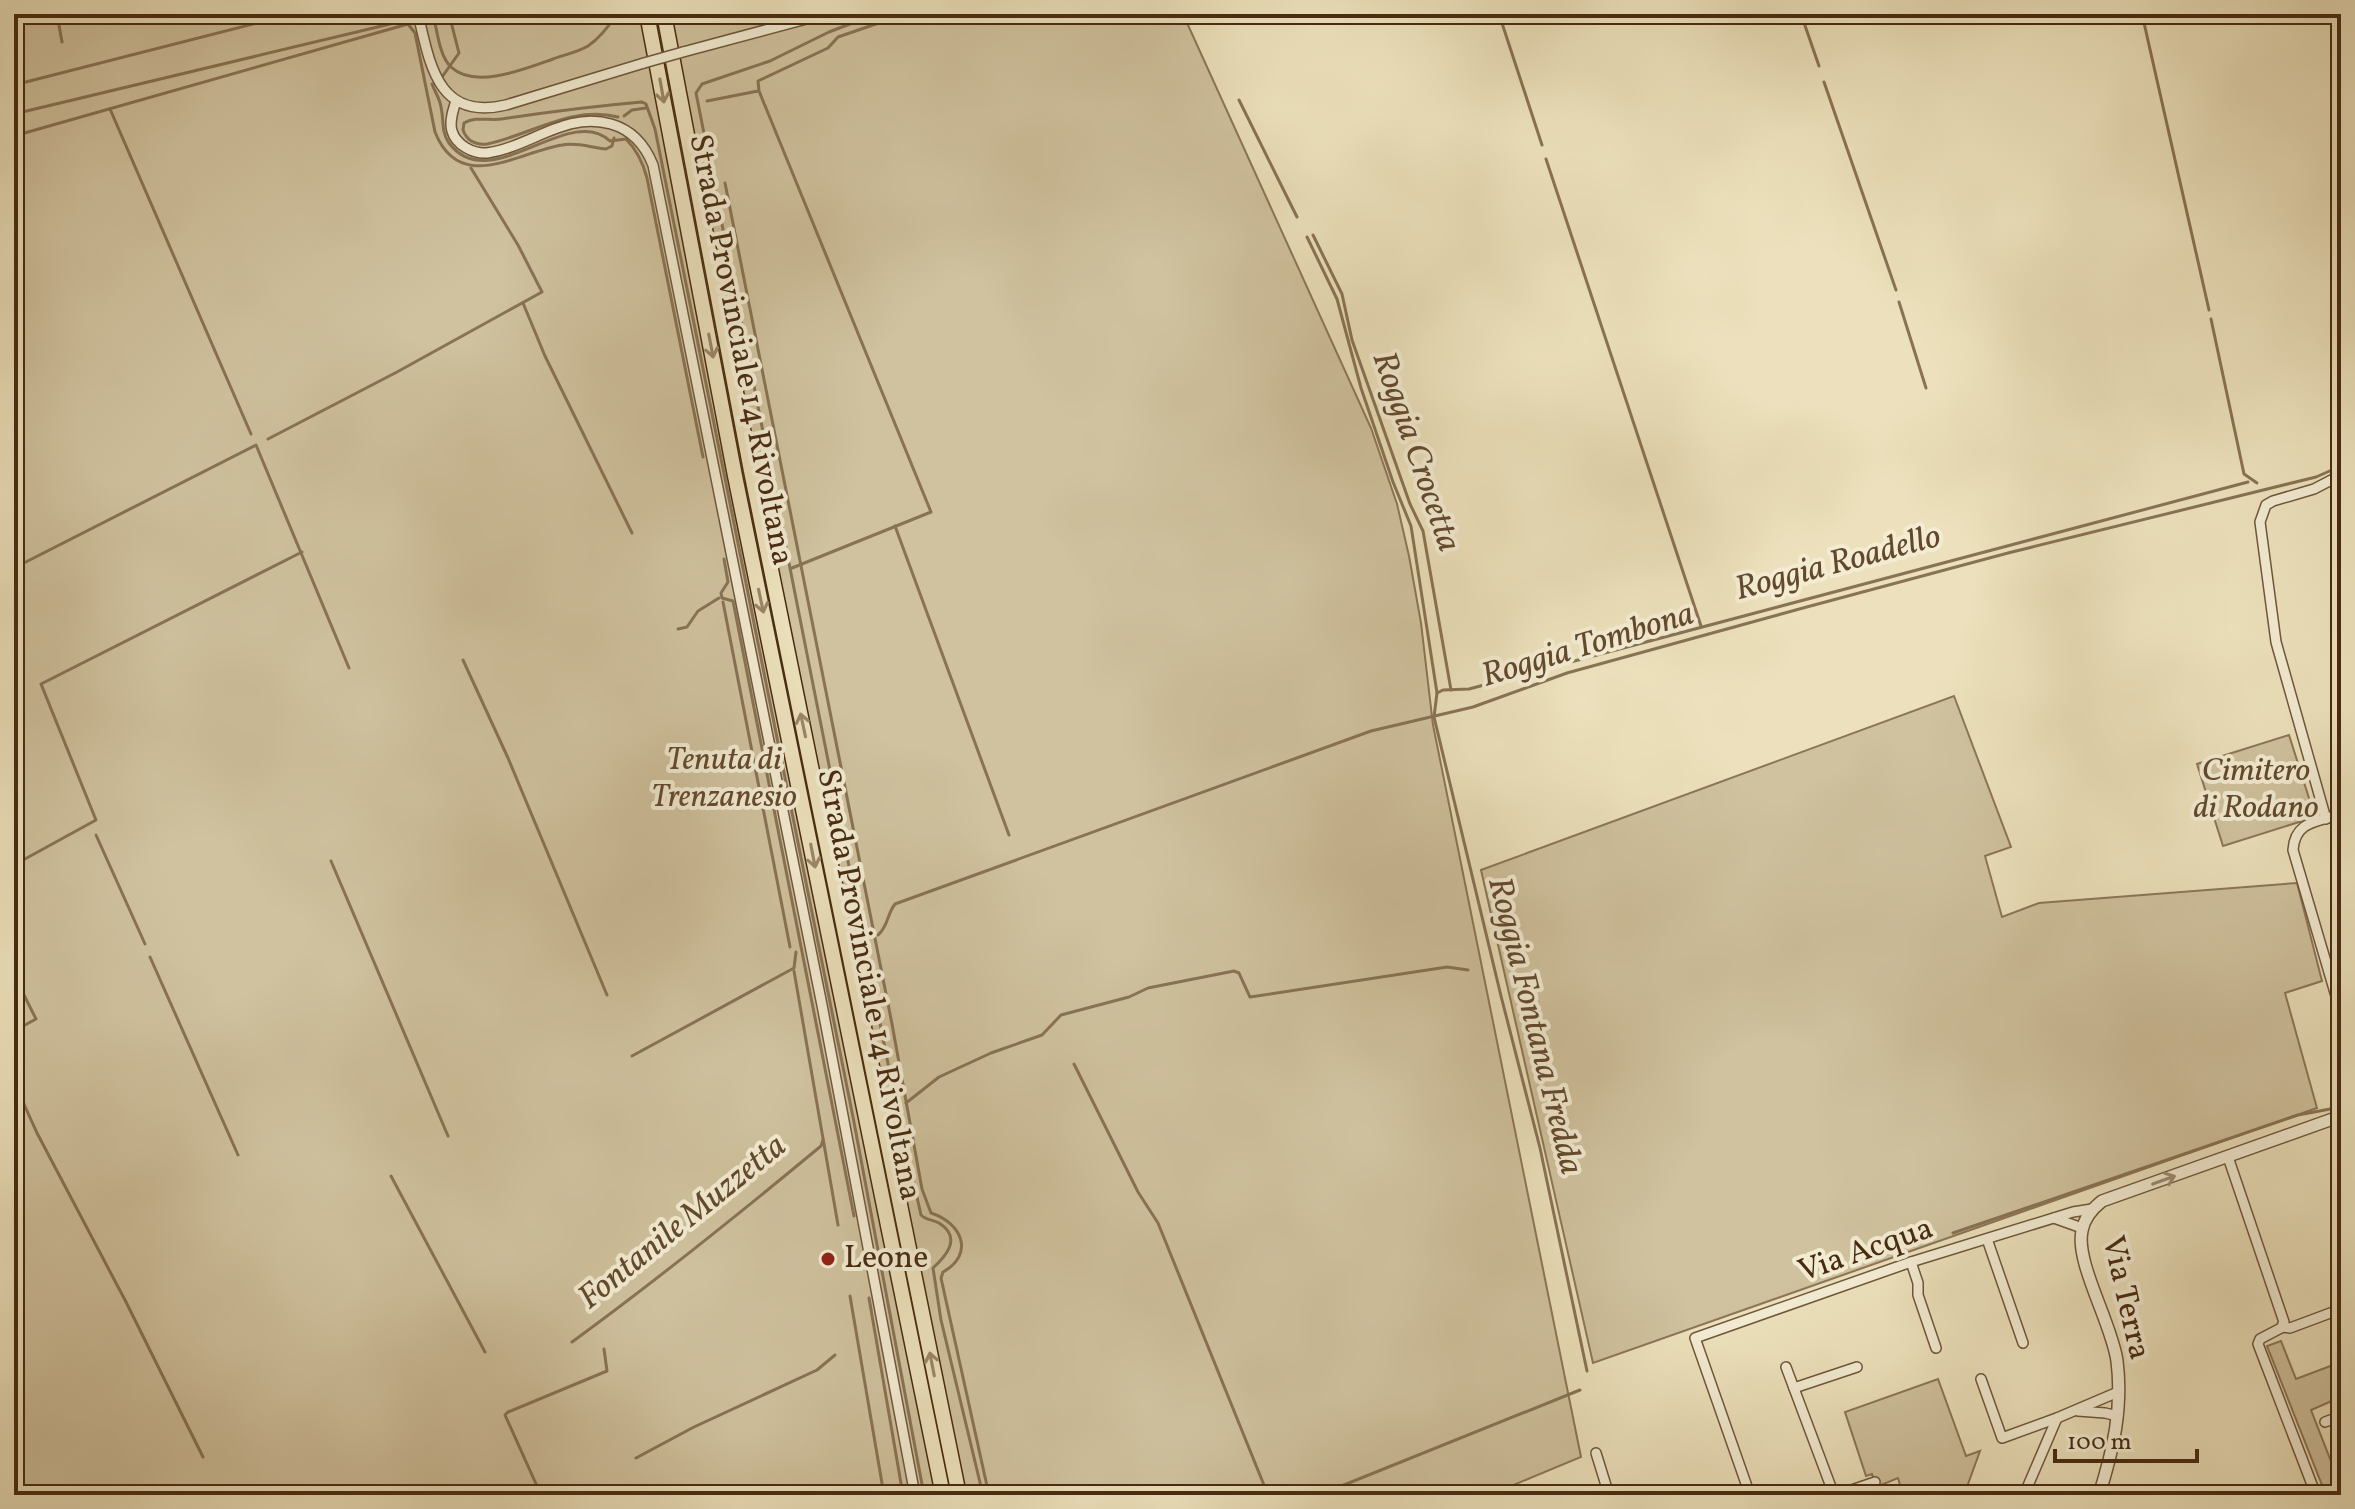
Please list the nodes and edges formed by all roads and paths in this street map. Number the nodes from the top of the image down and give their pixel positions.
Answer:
1 (418, 14) edge
2 (647, 14) edge
3 (664, 14) edge
4 (825, 14) edge
5 (456, 101) junction
6 (2341, 475) edge
7 (2341, 814) edge
8 (2326, 819) junction
9 (2341, 1013) edge
10 (2341, 1116) edge
11 (2228, 1157) junction
12 (2092, 1209) junction
13 (2054, 1218) junction
14 (2082, 1228) junction
15 (1987, 1239) junction
16 (1911, 1262) junction
17 (2340, 1312) edge
18 (2282, 1327) junction
19 (2023, 1343) dead end
20 (1936, 1348) dead end
21 (1786, 1367) dead end
22 (1857, 1367) dead end
23 (1981, 1379) dead end
24 (1794, 1388) junction
25 (2118, 1392) junction
26 (940, 1410) junction
27 (2075, 1411) junction
28 (2118, 1416) junction
29 (2341, 1416) edge
30 (2057, 1418) junction
31 (2325, 1422) dead end
32 (1596, 1453) dead end
33 (1875, 1482) dead end
34 (915, 1495) edge
35 (943, 1495) edge
36 (959, 1495) edge
37 (966, 1495) edge
38 (1609, 1495) edge
39 (1750, 1495) edge
40 (1836, 1495) edge
41 (2024, 1495) edge
42 (2099, 1495) edge
43 (2316, 1495) edge

1 - 5 street
2 -> 35 highway, Strada Provinciale 14 Rivoltana
26 -> 3 highway, Strada Provinciale 14 Rivoltana
4 - 5 street, bridge
5 - 34 street
6 - 8 street
7 - 8 street
8 - 9 street
10 - 11 street
12 -> 11 street
11 - 18 street
12 - 13 street, Via Acqua
12 - 14 street, Via Terra
13 - 14 street
13 - 15 street, Via Acqua
14 - 25 street, Via Terra
15 - 16 street, Via Acqua
15 - 19 street
16 - 20 street
16 - 39 street, Via Acqua
17 - 18 street
18 - 43 street
21 - 24 street
22 - 24 street
23 - 30 street
24 - 40 street
25 - 27 street
25 - 28 street, Via Terra
26 - 36 highway, Strada Provinciale 14 Rivoltana
26 - 37 highway
27 - 28 street
27 - 30 street
28 - 42 street, Via Terra
29 - 31 street
30 - 41 street
32 - 38 street
33 - 40 street

